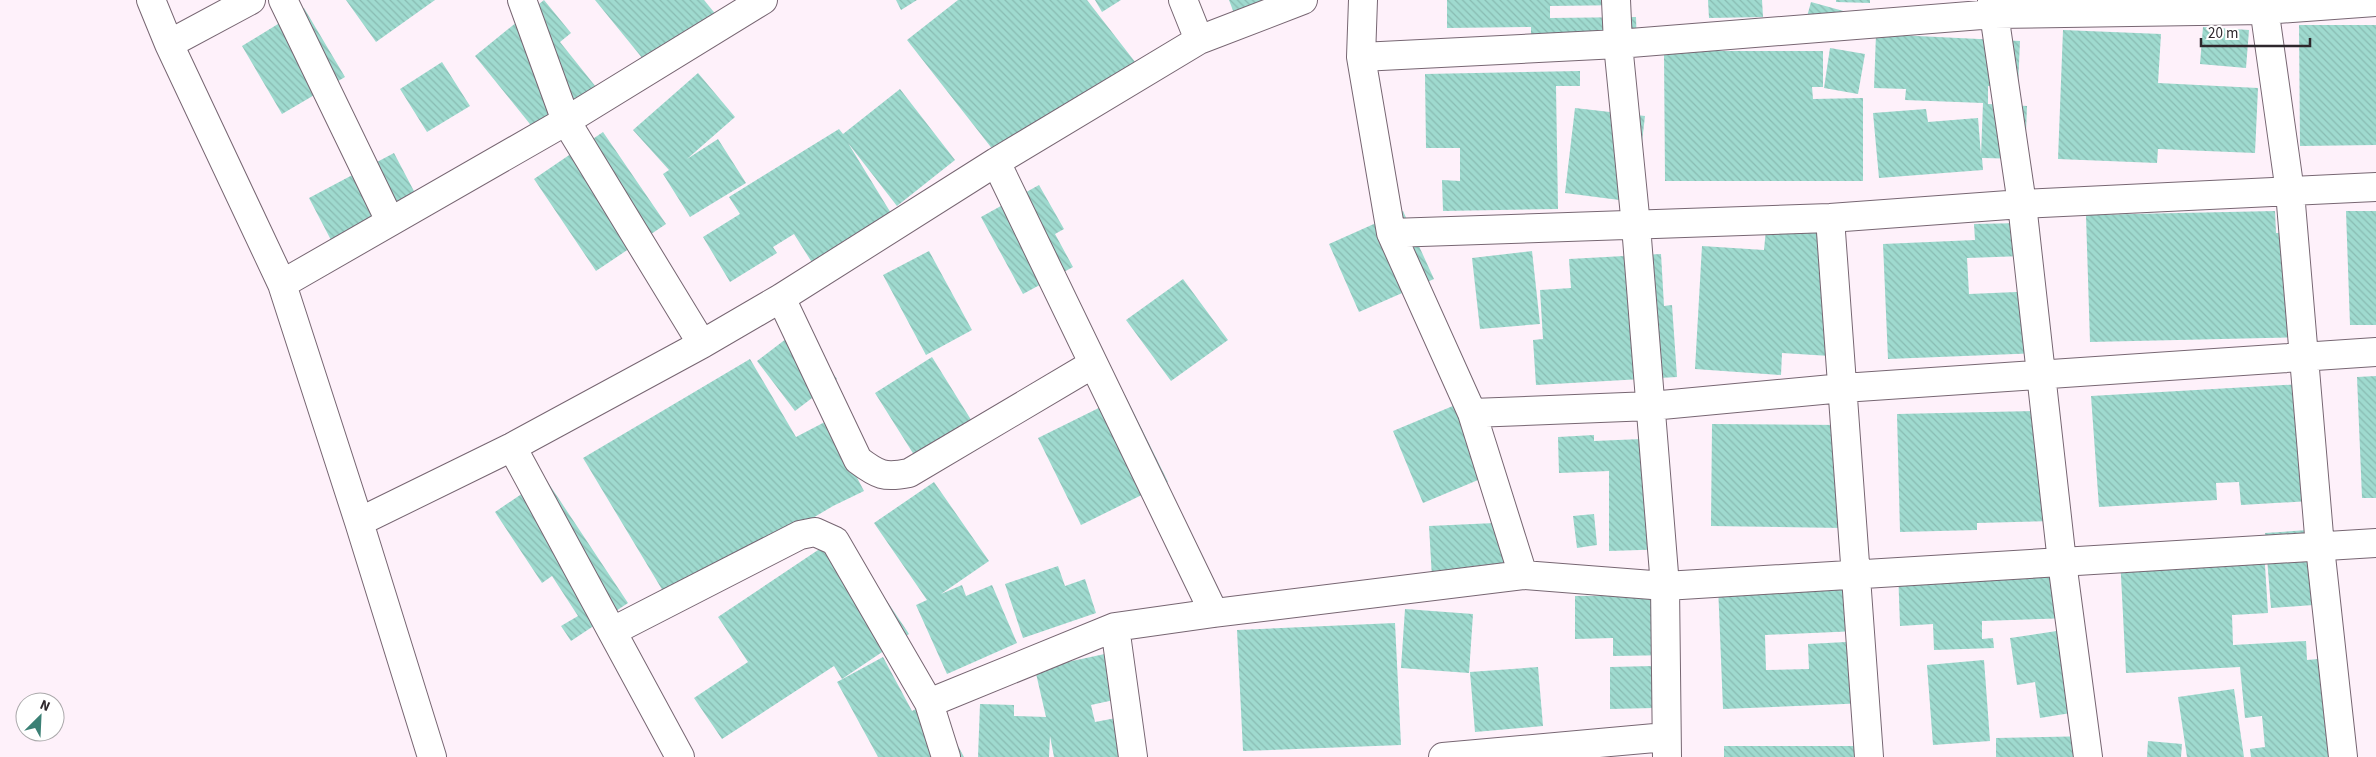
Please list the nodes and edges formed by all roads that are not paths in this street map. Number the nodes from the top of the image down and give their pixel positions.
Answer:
1 (151, 0) edge
2 (251, 0) edge
3 (284, 0) edge
4 (522, 0) edge
5 (763, 0) edge
6 (1183, 0) edge
7 (1304, 0) edge
8 (1363, 0) edge
9 (1616, 0) edge
10 (2376, 2) edge
11 (2263, 5) edge
12 (1993, 7) edge
13 (1199, 40) junction
14 (169, 44) junction
15 (1618, 44) junction
16 (1361, 57) junction
17 (566, 121) junction
18 (996, 162) junction
19 (2376, 187) edge
20 (2290, 192) junction
21 (2022, 204) junction
22 (1830, 218) junction
23 (390, 221) junction
24 (1636, 226) junction
25 (1391, 233) junction
26 (282, 284) junction
27 (781, 298) junction
28 (702, 344) junction
29 (2376, 352) edge
30 (2304, 356) junction
31 (1094, 364) junction
32 (2041, 376) junction
33 (1843, 388) junction
34 (1651, 406) junction
35 (1472, 413) junction
36 (512, 447) junction
37 (359, 522) junction
38 (2376, 543) edge
39 (2320, 547) junction
40 (2062, 562) junction
41 (1857, 574) junction
42 (1523, 575) junction
43 (1666, 586) junction
44 (1214, 613) junction
45 (1115, 628) junction
46 (613, 631) junction
47 (929, 703) junction
48 (1666, 747) edge
49 (432, 757) edge
50 (680, 757) edge
51 (946, 757) edge
52 (1133, 757) edge
53 (1443, 757) edge
54 (1869, 757) edge
55 (2088, 757) edge
56 (2343, 757) edge

1 - 14 street
2 - 14 street
3 - 23 street
4 - 17 street
5 - 17 street
6 - 13 street
7 - 13 street
8 - 16 street
9 - 15 street
10 - 11 street
11 - 12 street
11 - 20 street
12 - 15 street
12 - 21 street
13 - 18 street
14 - 26 street
15 - 16 street
15 - 24 street
16 - 25 street
17 - 23 street
17 - 28 street
18 - 27 street
18 - 31 street
19 - 20 street
20 - 21 street
20 - 30 street
21 - 22 street
21 - 32 street
22 - 24 street
22 - 33 street
23 - 26 street
24 - 25 street
24 - 34 street
25 - 35 street
26 - 37 street
27 - 28 street
27 - 31 street
28 - 36 street
29 - 30 street
30 - 32 street
30 - 39 street
31 - 44 street
32 - 33 street
32 - 40 street
33 - 34 street
33 - 41 street
34 - 35 street
34 - 43 street
35 - 42 street
36 - 37 street
36 - 46 street
37 - 49 street
38 - 39 street
39 - 40 street
39 - 56 street
40 - 41 street
40 - 55 street
41 - 43 street
41 - 54 street
42 - 43 street
42 - 44 street
43 - 48 street
44 - 45 street
45 - 47 street
45 - 52 street
46 - 47 street
46 - 50 street
47 - 51 street
48 - 53 street

